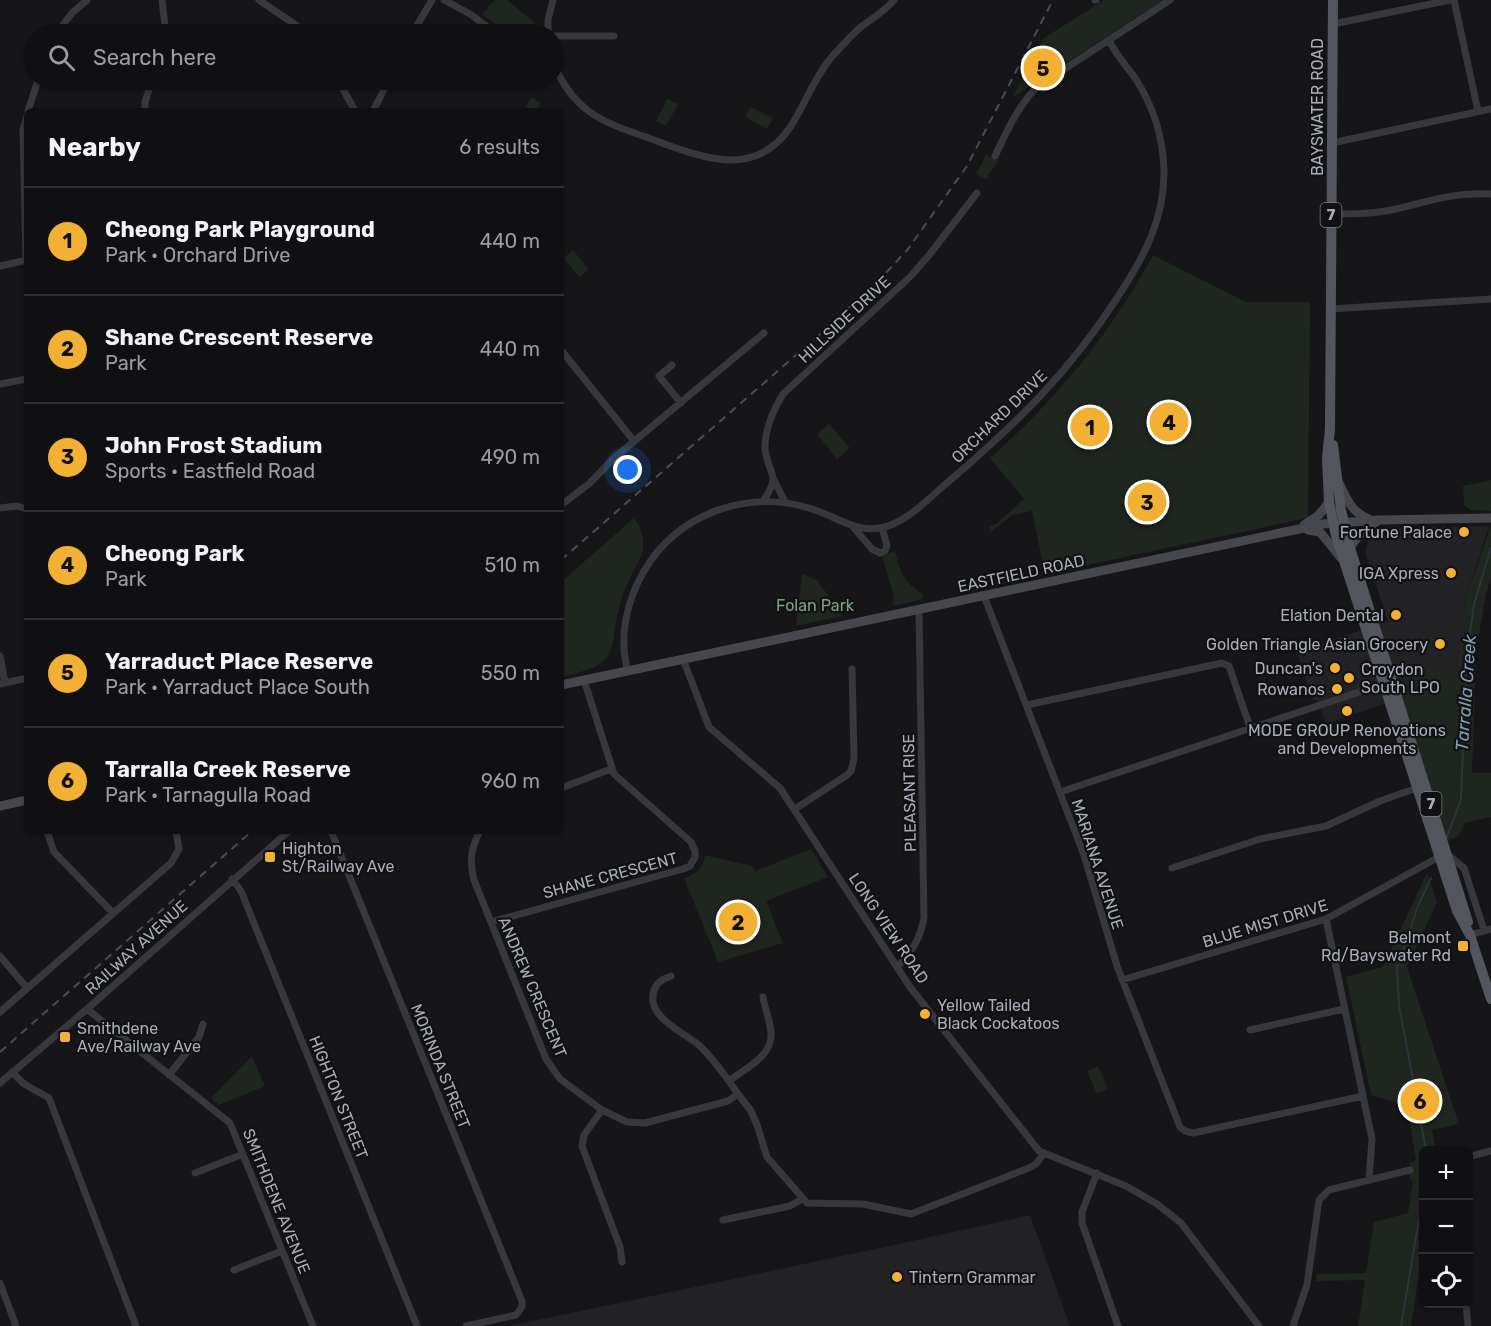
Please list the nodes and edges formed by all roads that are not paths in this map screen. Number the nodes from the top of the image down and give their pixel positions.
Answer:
1 (87, 0) edge
2 (162, 0) edge
3 (259, 0) edge
4 (432, 0) edge
5 (444, 0) edge
6 (553, 0) edge
7 (894, 0) edge
8 (1170, 0) edge
9 (1333, 0) edge
10 (1452, 0) edge
11 (64, 24) edge
12 (165, 24) edge
13 (294, 24) edge
14 (418, 24) edge
15 (484, 24) edge
16 (548, 24) edge
17 (1333, 24) junction
18 (564, 36) edge
19 (614, 36) dead end
20 (1109, 40) junction
21 (564, 85) edge
22 (35, 90) edge
23 (149, 90) edge
24 (343, 90) edge
25 (384, 90) edge
26 (29, 108) edge
27 (145, 108) edge
28 (353, 108) edge
29 (375, 108) edge
30 (1491, 109) edge
31 (1478, 111) junction
32 (24, 126) edge
33 (1332, 143) junction
34 (995, 156) dead end
35 (24, 163) edge
36 (977, 193) dead end
37 (1491, 194) edge
38 (1331, 214) junction
39 (24, 262) edge
40 (0, 266) edge
41 (1491, 299) edge
42 (1330, 309) junction
43 (764, 333) dead end
44 (564, 354) edge
45 (672, 365) dead end
46 (24, 379) edge
47 (0, 384) edge
48 (681, 403) junction
49 (1330, 429) junction
50 (634, 441) junction
51 (774, 478) junction
52 (1338, 480) junction
53 (764, 501) junction
54 (785, 502) junction
55 (1329, 502) junction
56 (564, 503) edge
57 (0, 508) edge
58 (24, 508) edge
59 (1491, 518) edge
60 (1376, 520) junction
61 (1338, 522) junction
62 (854, 528) junction
63 (882, 528) junction
64 (1297, 529) junction
65 (1350, 548) junction
66 (1343, 560) junction
67 (984, 596) junction
68 (918, 610) junction
69 (0, 656) edge
70 (683, 659) junction
71 (852, 669) dead end
72 (628, 670) junction
73 (1389, 674) junction
74 (24, 679) edge
75 (584, 680) junction
76 (3, 683) edge
77 (564, 684) edge
78 (1383, 684) junction
79 (1027, 705) junction
80 (1251, 730) junction
81 (611, 769) junction
82 (564, 787) edge
83 (1418, 788) junction
84 (1060, 792) junction
85 (24, 801) edge
86 (0, 806) edge
87 (795, 809) junction
88 (48, 834) edge
89 (176, 834) edge
90 (285, 834) edge
91 (333, 834) edge
92 (479, 834) edge
93 (1443, 855) junction
94 (1172, 868) dead end
95 (232, 879) junction
96 (113, 913) junction
97 (1326, 920) junction
98 (491, 922) junction
99 (1488, 930) edge
100 (1470, 934) junction
101 (0, 956) edge
102 (897, 967) junction
103 (671, 976) dead end
104 (1122, 980) junction
105 (27, 988) junction
106 (763, 998) dead end
107 (1491, 999) edge
108 (1344, 1009) junction
109 (87, 1010) junction
110 (0, 1012) edge
111 (203, 1024) dead end
112 (1250, 1030) dead end
113 (12, 1072) junction
114 (169, 1075) junction
115 (729, 1081) junction
116 (0, 1083) edge
117 (738, 1094) junction
118 (1363, 1096) junction
119 (602, 1110) junction
120 (1491, 1151) edge
121 (243, 1154) junction
122 (1044, 1154) junction
123 (1473, 1156) edge
124 (1410, 1170) dead end
125 (195, 1173) dead end
126 (1097, 1173) junction
127 (1369, 1180) junction
128 (802, 1198) junction
129 (723, 1220) dead end
130 (282, 1251) junction
131 (622, 1262) dead end
132 (234, 1270) dead end
133 (0, 1283) edge
134 (1466, 1308) edge
135 (16, 1326) edge
136 (136, 1326) edge
137 (313, 1326) edge
138 (417, 1326) edge
139 (466, 1326) edge
140 (1118, 1326) edge
141 (1259, 1326) edge
142 (1293, 1326) edge
143 (1468, 1326) edge

1 - 11 street
2 - 12 street
3 - 13 street
4 - 14 street
5 - 15 street
6 - 16 street
7 - 21 street
8 - 20 street
9 - 17 main road, BAYSWATER ROAD / 7
10 - 17 street
10 - 31 street
17 - 33 main road, BAYSWATER ROAD / 7
18 - 19 street
20 - 34 street
20 - 63 street, ORCHARD DRIVE
22 - 26 street
23 - 27 street
24 - 28 street
25 - 29 street
30 - 31 street
31 - 33 street
32 - 35 street
33 - 38 main road, BAYSWATER ROAD / 7
36 - 51 street, HILLSIDE DRIVE
37 - 38 street
38 - 42 main road, BAYSWATER ROAD / 7
39 - 40 street
41 - 42 street
42 - 49 main road, BAYSWATER ROAD / 7
43 - 48 street
44 - 50 street
45 - 48 street
46 - 47 street
48 - 50 street
49 - 52 main road, BAYSWATER ROAD / 7
49 - 55 main road, BAYSWATER ROAD / 7
50 - 56 street
51 - 53 street
51 - 54 street, HILLSIDE DRIVE
52 - 60 main road
52 - 61 main road, BAYSWATER ROAD / 7
53 - 54 street
53 - 72 street
54 - 62 street
55 - 61 main road, BAYSWATER ROAD / 7
55 - 64 main road
57 - 58 street
59 - 60 main road, EASTFIELD ROAD
60 - 61 main road, EASTFIELD ROAD
60 - 65 main road
61 - 64 main road, EASTFIELD ROAD
61 - 65 main road, BAYSWATER ROAD / 7
61 - 66 main road, BAYSWATER ROAD / 7
62 - 63 street
62 - 63 street
64 - 66 main road
64 - 67 main road, EASTFIELD ROAD
65 - 73 main road, BAYSWATER ROAD / 7
66 - 78 main road, BAYSWATER ROAD / 7
67 - 68 main road, EASTFIELD ROAD
67 - 79 street, MARIANA AVENUE
68 - 70 main road, EASTFIELD ROAD
68 - 102 street, PLEASANT RISE
69 - 76 street
70 - 72 main road, EASTFIELD ROAD
70 - 87 street, LONG VIEW ROAD
71 - 87 street
72 - 75 main road, EASTFIELD ROAD
73 - 78 main road
73 - 93 main road, BAYSWATER ROAD / 7
74 - 76 street
75 - 77 main road, EASTFIELD ROAD
75 - 81 street, SHANE CRESCENT
78 - 80 street
78 - 83 main road, BAYSWATER ROAD / 7
79 - 80 street
79 - 84 street, MARIANA AVENUE
80 - 84 street
81 - 82 street
81 - 98 street, SHANE CRESCENT
83 - 93 main road, BAYSWATER ROAD / 7
83 - 94 street
84 - 104 street, MARIANA AVENUE
85 - 86 main road
87 - 102 street, LONG VIEW ROAD
88 - 96 street
89 - 96 street
90 - 95 street, RAILWAY AVENUE
91 - 139 street, MORINDA STREET
92 - 98 street, ANDREW CRESCENT
93 - 97 street, BLUE MIST DRIVE
93 - 99 street
93 - 100 main road, BAYSWATER ROAD / 7
95 - 109 street, RAILWAY AVENUE
95 - 138 street, HIGHTON STREET
96 - 105 street
97 - 104 street, BLUE MIST DRIVE
97 - 108 street
98 - 119 street, ANDREW CRESCENT
99 - 100 street
100 - 107 main road, BAYSWATER ROAD / 7
101 - 105 street
102 - 122 street, LONG VIEW ROAD
103 - 115 street
104 - 118 street, MARIANA AVENUE
105 - 110 street
106 - 115 street
108 - 112 street
108 - 118 street
109 - 113 street, RAILWAY AVENUE
109 - 114 street, SMITHDENE AVENUE
111 - 114 street
113 - 116 street, RAILWAY AVENUE
113 - 136 street
114 - 121 street, SMITHDENE AVENUE
115 - 117 street
117 - 119 street, ANDREW CRESCENT
117 - 128 street
118 - 127 street
119 - 131 street
120 - 123 street
121 - 125 street
121 - 130 street, SMITHDENE AVENUE
122 - 126 street, LONG VIEW ROAD
122 - 128 street
124 - 127 street
126 - 140 street
126 - 141 street, LONG VIEW ROAD
127 - 142 street
128 - 129 street
130 - 132 street
130 - 137 street, SMITHDENE AVENUE
133 - 135 street
134 - 143 street

